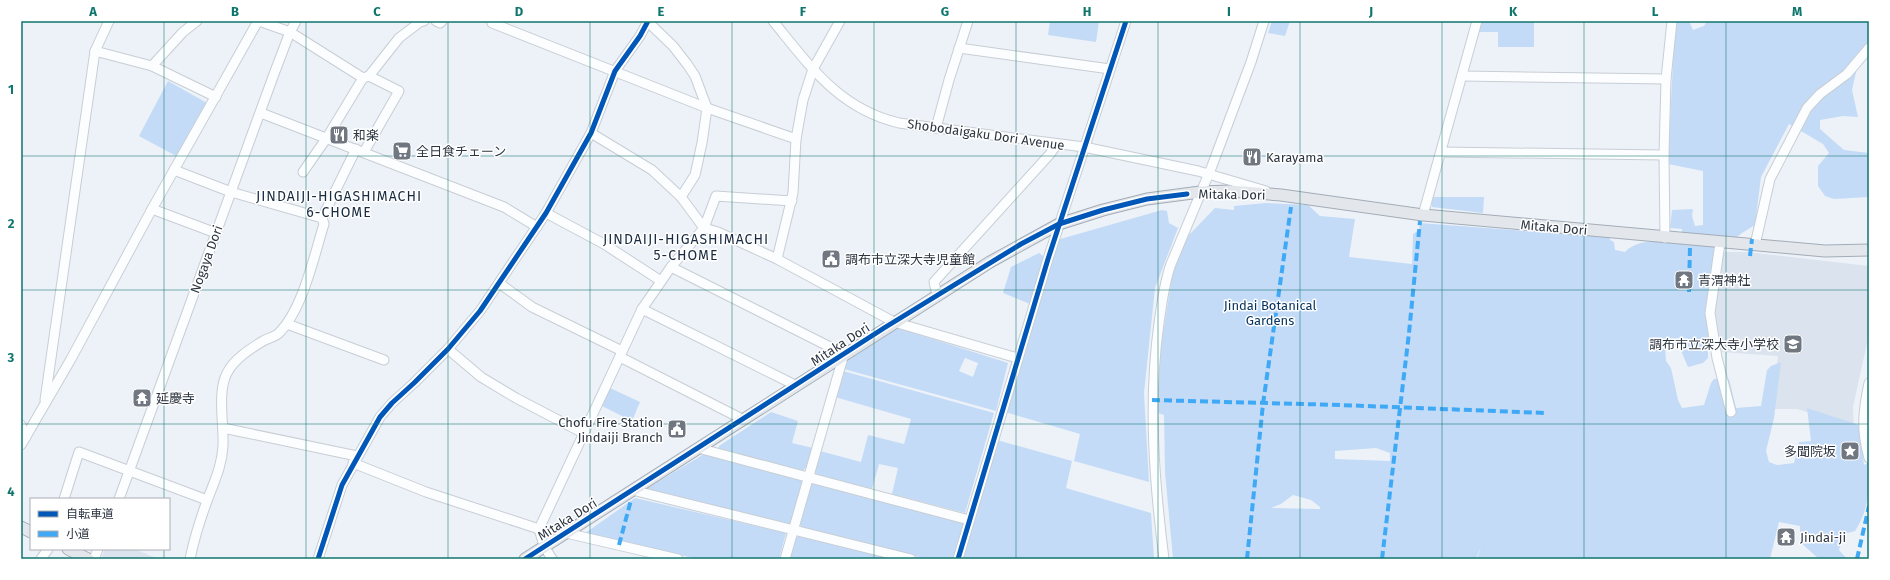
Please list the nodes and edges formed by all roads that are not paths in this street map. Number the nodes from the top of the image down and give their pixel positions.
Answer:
1 (109, 21) edge
2 (197, 21) edge
3 (296, 21) edge
4 (424, 21) edge
5 (436, 21) edge
6 (442, 21) edge
7 (648, 21) edge
8 (773, 21) edge
9 (840, 21) edge
10 (968, 21) edge
11 (1126, 21) edge
12 (1264, 21) edge
13 (1477, 21) edge
14 (1672, 21) edge
15 (257, 22) edge
16 (492, 23) dead end
17 (290, 32) junction
18 (959, 48) junction
19 (1869, 48) edge
20 (95, 51) junction
21 (152, 66) junction
22 (813, 69) junction
23 (1110, 69) junction
24 (615, 70) junction
25 (1462, 76) junction
26 (366, 77) junction
27 (1666, 80) junction
28 (216, 98) junction
29 (707, 108) junction
30 (261, 113) junction
31 (936, 128) junction
32 (591, 133) junction
33 (326, 139) junction
34 (796, 139) junction
35 (1057, 144) junction
36 (1084, 147) junction
37 (360, 150) junction
38 (1440, 152) junction
39 (1664, 155) junction
40 (174, 170) junction
41 (303, 172) dead end
42 (1209, 175) junction
43 (231, 192) junction
44 (1200, 192) junction
45 (1281, 195) junction
46 (682, 197) junction
47 (792, 201) junction
48 (152, 209) junction
49 (546, 213) junction
50 (1423, 215) junction
51 (322, 218) junction
52 (1059, 224) junction
53 (537, 227) junction
54 (704, 228) junction
55 (216, 232) junction
56 (1665, 238) junction
57 (1720, 243) junction
58 (1755, 245) junction
59 (1869, 250) edge
60 (777, 259) junction
61 (672, 267) junction
62 (661, 281) junction
63 (499, 283) junction
64 (937, 295) junction
65 (642, 309) junction
66 (894, 322) junction
67 (287, 324) junction
68 (448, 349) junction
69 (621, 354) junction
70 (844, 354) junction
71 (1017, 358) junction
72 (384, 360) dead end
73 (1869, 383) edge
74 (795, 385) junction
75 (44, 406) junction
76 (1731, 412) dead end
77 (742, 419) junction
78 (21, 425) edge
79 (223, 428) junction
80 (583, 433) junction
81 (23, 441) edge
82 (698, 448) junction
83 (1869, 458) edge
84 (355, 459) junction
85 (129, 471) junction
86 (808, 478) junction
87 (632, 490) junction
88 (64, 498) edge
89 (119, 498) edge
90 (207, 500) junction
91 (969, 520) junction
92 (21, 527) edge
93 (539, 529) junction
94 (793, 530) junction
95 (30, 532) edge
96 (566, 533) junction
97 (544, 546) junction
98 (47, 550) edge
99 (70, 550) edge
100 (41, 559) edge
101 (88, 559) edge
102 (190, 559) edge
103 (318, 559) edge
104 (525, 559) edge
105 (552, 559) edge
106 (678, 559) edge
107 (785, 559) edge
108 (912, 559) edge
109 (958, 559) edge
110 (1164, 559) edge

1 - 20 street
2 - 21 street
3 - 17 street, Nogaya Dori
4 - 26 street
5 - 6 street
7 - 24 street
7 - 29 street
8 - 22 street, Shobodaigaku Dori Avenue
9 - 22 street
10 - 18 street
11 - 23 street
12 - 42 street
13 - 25 street
14 - 27 street
15 - 17 street
15 - 28 street
16 - 24 street
17 - 26 street
17 - 30 street, Nogaya Dori
18 - 23 street
18 - 31 street
19 - 58 street
20 - 21 street
20 - 75 street
21 - 28 street
22 - 31 street, Shobodaigaku Dori Avenue
22 - 34 street
23 - 36 street
24 - 29 street
24 - 32 street
25 - 27 street
25 - 38 street
26 - 33 street
26 - 37 street
27 - 39 street
28 - 40 street
29 - 34 street
29 - 46 street
30 - 33 street
30 - 43 street, Nogaya Dori
31 - 35 street, Shobodaigaku Dori Avenue
32 - 46 street
32 - 49 street
33 - 37 street
33 - 41 street
34 - 47 street
35 - 36 street, Shobodaigaku Dori Avenue
35 - 64 street
36 - 42 street, Shobodaigaku Dori Avenue
36 - 52 street
37 - 51 street
37 - 53 street
38 - 39 street
38 - 50 street
39 - 56 street
40 - 43 street
40 - 48 street
42 - 44 street
42 - 45 street, Shobodaigaku Dori Avenue
43 - 51 street
43 - 55 street, Nogaya Dori
44 - 45 main road, Mitaka Dori
44 - 52 main road, Mitaka Dori
44 - 110 street
45 - 50 main road, Mitaka Dori
46 - 54 street
47 - 54 street
47 - 60 street
48 - 55 street
48 - 75 street
49 - 53 street
49 - 62 street
50 - 56 main road, Mitaka Dori
51 - 67 street
52 - 64 main road, Mitaka Dori
52 - 71 street
53 - 63 street
54 - 60 street
54 - 61 street
55 - 85 street, Nogaya Dori
56 - 57 main road, Mitaka Dori
57 - 58 main road, Mitaka Dori
57 - 76 street
58 - 59 main road, Mitaka Dori
60 - 66 street
61 - 62 street
61 - 70 street
62 - 65 street
63 - 68 street
63 - 69 street
64 - 66 main road, Mitaka Dori
65 - 69 street
65 - 74 street
66 - 70 main road, Mitaka Dori
66 - 71 street
67 - 72 street
67 - 79 street
68 - 80 street
68 - 84 street
69 - 77 street
69 - 80 street
70 - 74 main road, Mitaka Dori
70 - 86 street
71 - 91 street
73 - 83 street
74 - 77 main road, Mitaka Dori
75 - 81 street
77 - 82 main road, Mitaka Dori
78 - 81 street
79 - 84 street
79 - 90 street
80 - 93 street
82 - 86 street
82 - 87 main road, Mitaka Dori
84 - 93 street
84 - 103 street
85 - 88 street
85 - 89 street, Nogaya Dori
85 - 90 street
86 - 91 street
86 - 94 street
87 - 94 street
87 - 96 main road, Mitaka Dori
90 - 102 street
91 - 109 street
92 - 95 main road
93 - 97 street
94 - 107 street
94 - 108 street
96 - 97 main road, Mitaka Dori
96 - 106 street
97 - 104 main road, Mitaka Dori
97 - 105 street
98 - 100 street
99 - 101 main road

